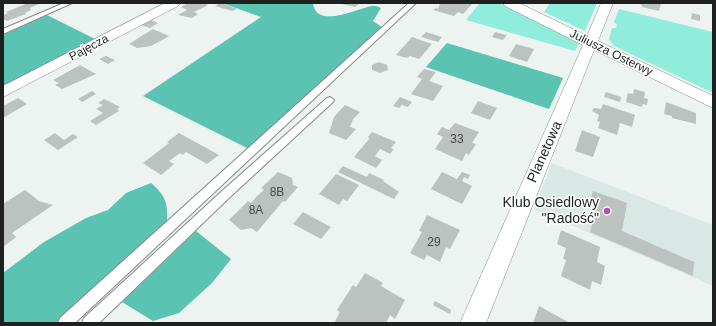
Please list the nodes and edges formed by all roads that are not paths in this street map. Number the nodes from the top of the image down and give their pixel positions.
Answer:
1 (69, 3) edge
2 (174, 3) edge
3 (413, 3) edge
4 (509, 3) edge
5 (607, 3) edge
6 (3, 32) edge
7 (592, 43) junction
8 (3, 92) edge
9 (330, 100) dead end
10 (713, 103) edge
11 (65, 323) edge
12 (89, 323) edge
13 (473, 323) edge

1 - 6 lane
2 - 8 street, Pajęcza
3 - 11 lane
4 - 7 street, Juliusza Osterwy
5 - 7 street, Planetowa
7 - 10 street, Juliusza Osterwy
7 - 13 street, Planetowa
9 - 12 lane

